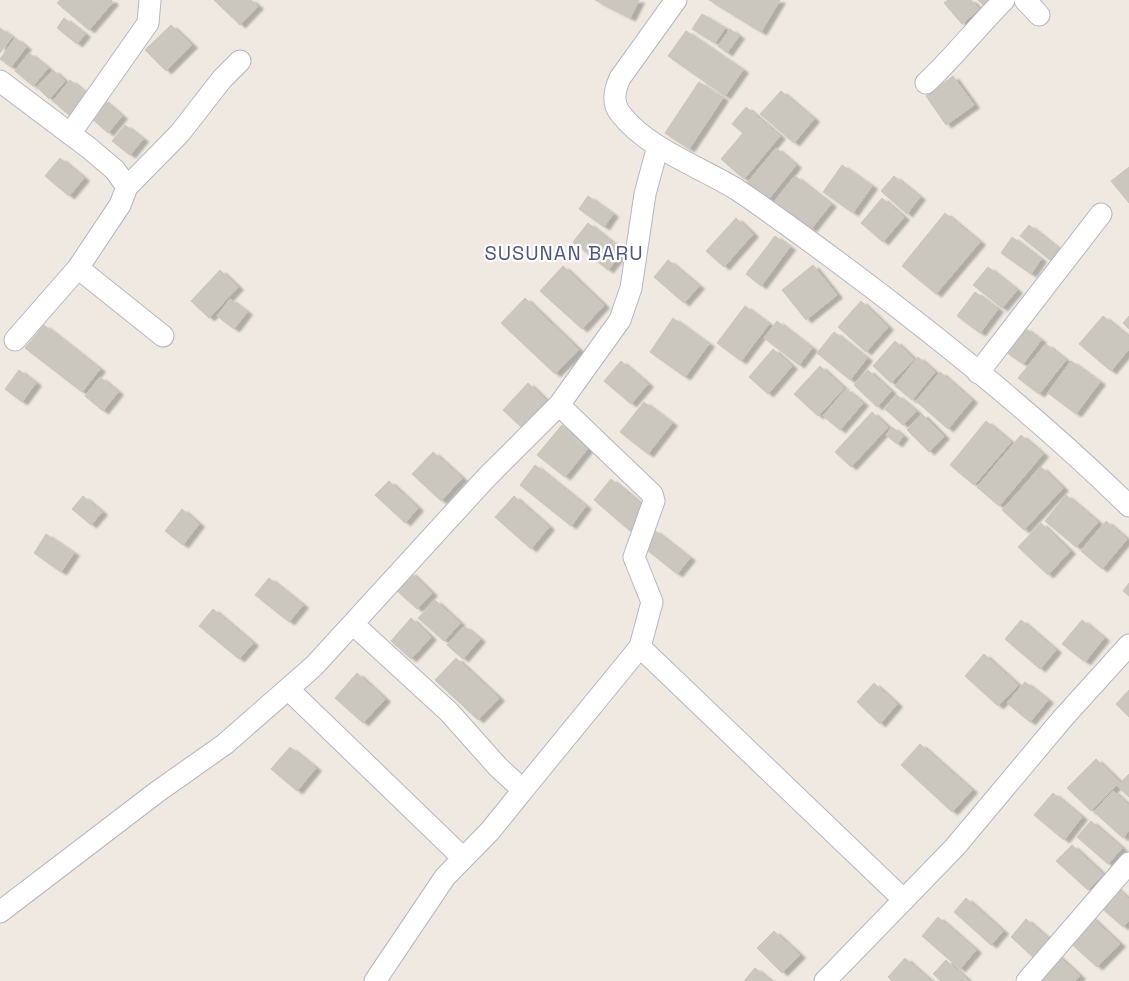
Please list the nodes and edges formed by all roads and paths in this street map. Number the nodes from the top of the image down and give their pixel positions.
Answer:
1 (150, 0) edge
2 (676, 0) edge
3 (1004, 0) edge
4 (240, 61) dead end
5 (0, 81) edge
6 (926, 83) dead end
7 (70, 134) junction
8 (658, 146) junction
9 (127, 187) junction
10 (1101, 214) dead end
11 (78, 268) junction
12 (163, 336) dead end
13 (15, 340) dead end
14 (978, 372) junction
15 (559, 406) junction
16 (1126, 496) edge
17 (353, 624) junction
18 (640, 647) junction
19 (1127, 651) edge
20 (288, 689) junction
21 (523, 790) junction
22 (463, 858) junction
23 (1129, 863) edge
24 (904, 900) junction
25 (0, 912) edge
26 (374, 981) edge
27 (825, 981) edge
28 (1027, 981) edge

1 - 7 street
2 - 8 street
3 - 6 street
4 - 9 street
5 - 7 street
7 - 9 street
8 - 14 street
8 - 15 street
9 - 11 street
10 - 14 street
11 - 12 street
11 - 13 street
14 - 16 street
15 - 17 street
15 - 18 street
17 - 20 street
17 - 21 street
18 - 21 street
18 - 24 street
19 - 24 street
20 - 22 street
20 - 25 street
21 - 22 street
22 - 26 street
23 - 28 street
24 - 27 street

